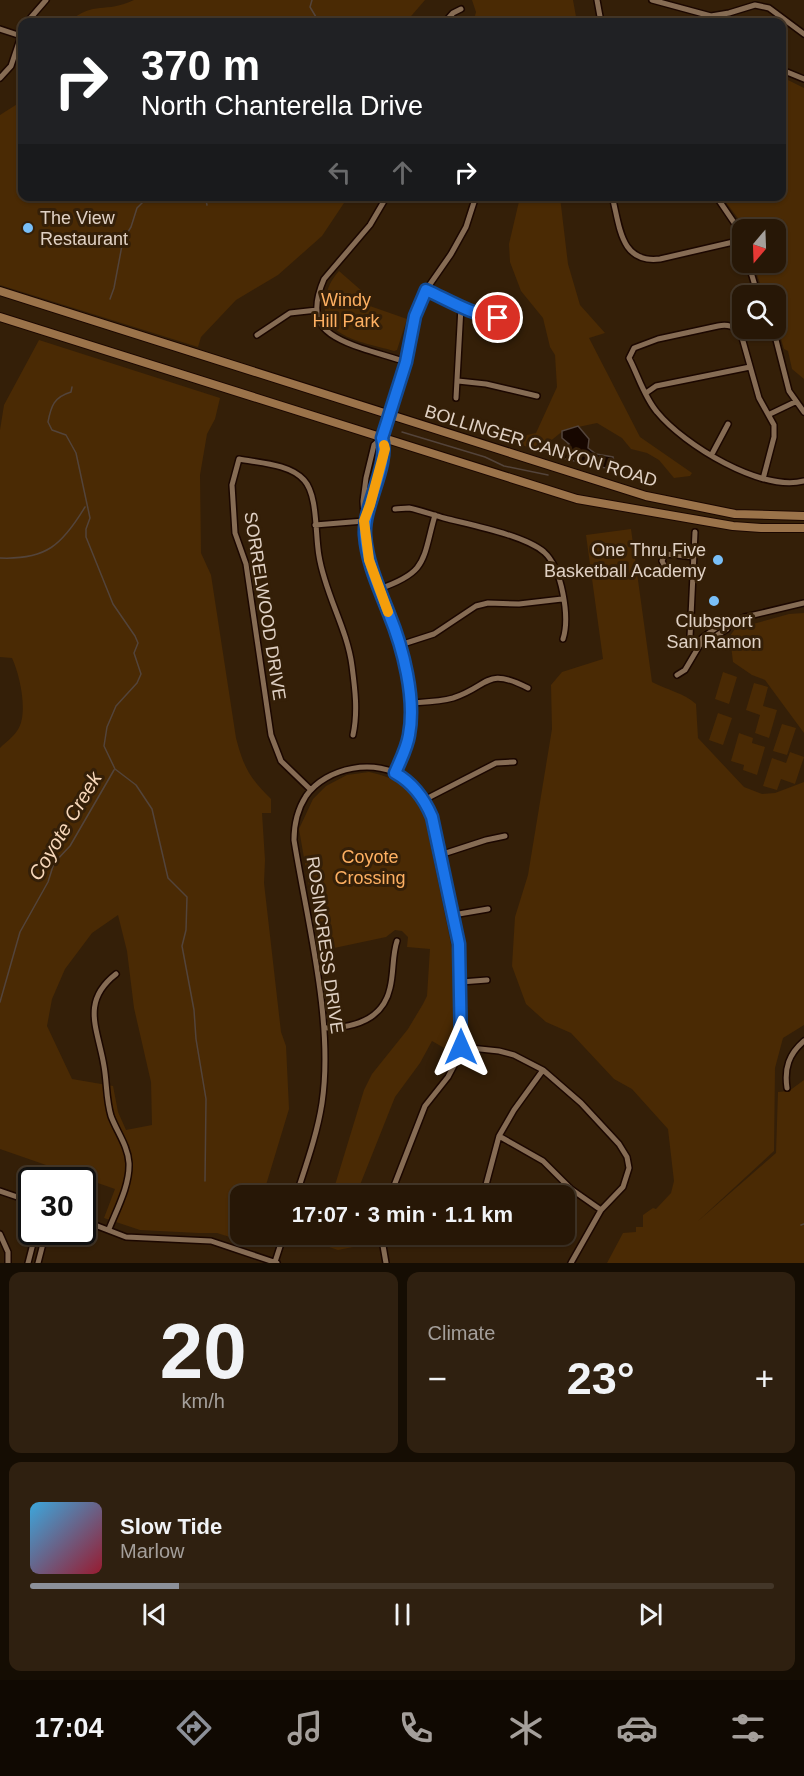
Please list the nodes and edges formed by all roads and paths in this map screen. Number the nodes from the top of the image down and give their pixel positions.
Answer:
1 (45, 0) edge
2 (597, 0) edge
3 (652, 0) edge
4 (461, 9) dead end
5 (30, 18) edge
6 (449, 18) edge
7 (600, 18) edge
8 (709, 18) edge
9 (715, 18) edge
10 (779, 18) edge
11 (786, 24) edge
12 (0, 29) edge
13 (804, 33) edge
14 (18, 34) edge
15 (18, 46) edge
16 (786, 72) edge
17 (0, 78) edge
18 (804, 80) edge
19 (384, 201) edge
20 (474, 201) edge
21 (613, 201) edge
22 (719, 201) edge
23 (732, 220) edge
24 (732, 242) edge
25 (426, 290) junction
26 (0, 291) edge
27 (461, 307) junction
28 (317, 310) junction
29 (509, 315) dead end
30 (0, 317) edge
31 (257, 335) dead end
32 (775, 339) edge
33 (406, 362) junction
34 (750, 367) junction
35 (458, 381) junction
36 (646, 393) junction
37 (537, 396) dead end
38 (456, 399) dead end
39 (795, 402) junction
40 (804, 412) edge
41 (770, 414) junction
42 (390, 415) junction
43 (728, 424) dead end
44 (382, 438) junction
45 (712, 454) junction
46 (763, 478) junction
47 (804, 481) edge
48 (395, 509) dead end
49 (435, 515) junction
50 (804, 516) edge
51 (364, 521) junction
52 (315, 525) junction
53 (804, 528) edge
54 (695, 532) dead end
55 (694, 557) junction
56 (693, 573) junction
57 (379, 589) junction
58 (562, 599) junction
59 (804, 603) edge
60 (562, 639) dead end
61 (701, 644) junction
62 (400, 645) junction
63 (677, 675) dead end
64 (528, 688) dead end
65 (410, 703) junction
66 (353, 735) dead end
67 (514, 762) dead end
68 (395, 773) junction
69 (311, 790) junction
70 (424, 800) junction
71 (505, 836) dead end
72 (440, 855) junction
73 (488, 909) dead end
74 (453, 915) junction
75 (397, 941) dead end
76 (116, 974) dead end
77 (486, 980) dead end
78 (461, 981) junction
79 (324, 1028) junction
80 (804, 1041) edge
81 (461, 1047) junction
82 (543, 1070) junction
83 (787, 1088) dead end
84 (499, 1136) junction
85 (299, 1185) edge
86 (394, 1185) edge
87 (486, 1185) edge
88 (0, 1191) edge
89 (18, 1197) edge
90 (601, 1210) junction
91 (96, 1225) edge
92 (109, 1229) junction
93 (0, 1234) edge
94 (33, 1245) edge
95 (43, 1245) edge
96 (281, 1245) edge
97 (383, 1245) edge
98 (8, 1263) edge
99 (28, 1263) edge
100 (38, 1263) edge
101 (276, 1263) edge
102 (386, 1263) edge
103 (571, 1263) edge

1 - 5 street
2 - 7 street
3 - 8 street
4 - 6 street
9 - 10 street
11 - 13 street
12 - 14 street
15 - 17 street
16 - 18 street
19 - 28 street
20 - 25 street
21 - 24 street
22 - 23 street
25 - 27 street
25 - 33 street
26 - 42 main road, BOLLINGER CANYON ROAD
27 - 29 street
27 - 35 street
28 - 31 street
28 - 33 street
30 - 44 main road, BOLLINGER CANYON ROAD
32 - 39 street
33 - 42 street
34 - 36 street
34 - 36 street
34 - 41 street
35 - 37 street
35 - 38 street
36 - 45 street
39 - 40 street
39 - 41 street
41 - 46 street
42 - 44 street
42 - 50 main road, BOLLINGER CANYON ROAD
43 - 45 street
44 - 51 street
44 - 51 street
44 - 53 main road, BOLLINGER CANYON ROAD
45 - 46 street
46 - 47 street
48 - 49 street
49 - 57 street
49 - 58 street
51 - 52 street
51 - 57 street
52 - 66 street
52 - 69 street, SORRELWOOD DRIVE
54 - 55 street
55 - 56 street
55 - 56 street
56 - 61 street
57 - 62 street
58 - 60 street
58 - 62 street
59 - 61 street
61 - 63 street
62 - 65 street
64 - 65 street
65 - 68 street
67 - 70 street
68 - 69 street, ROSINCRESS DRIVE
68 - 70 street
69 - 79 street, ROSINCRESS DRIVE
70 - 72 street
71 - 72 street
72 - 74 street
73 - 74 street
74 - 78 street
75 - 79 street
76 - 92 street
77 - 78 street
78 - 81 street
79 - 85 street, ROSINCRESS DRIVE
80 - 83 street
81 - 82 street
81 - 86 street
82 - 84 street
82 - 90 street
84 - 87 street
84 - 90 street
88 - 89 street
90 - 103 street
91 - 92 street
92 - 101 street
93 - 98 street
94 - 99 street
95 - 100 street
96 - 101 street
97 - 102 street

